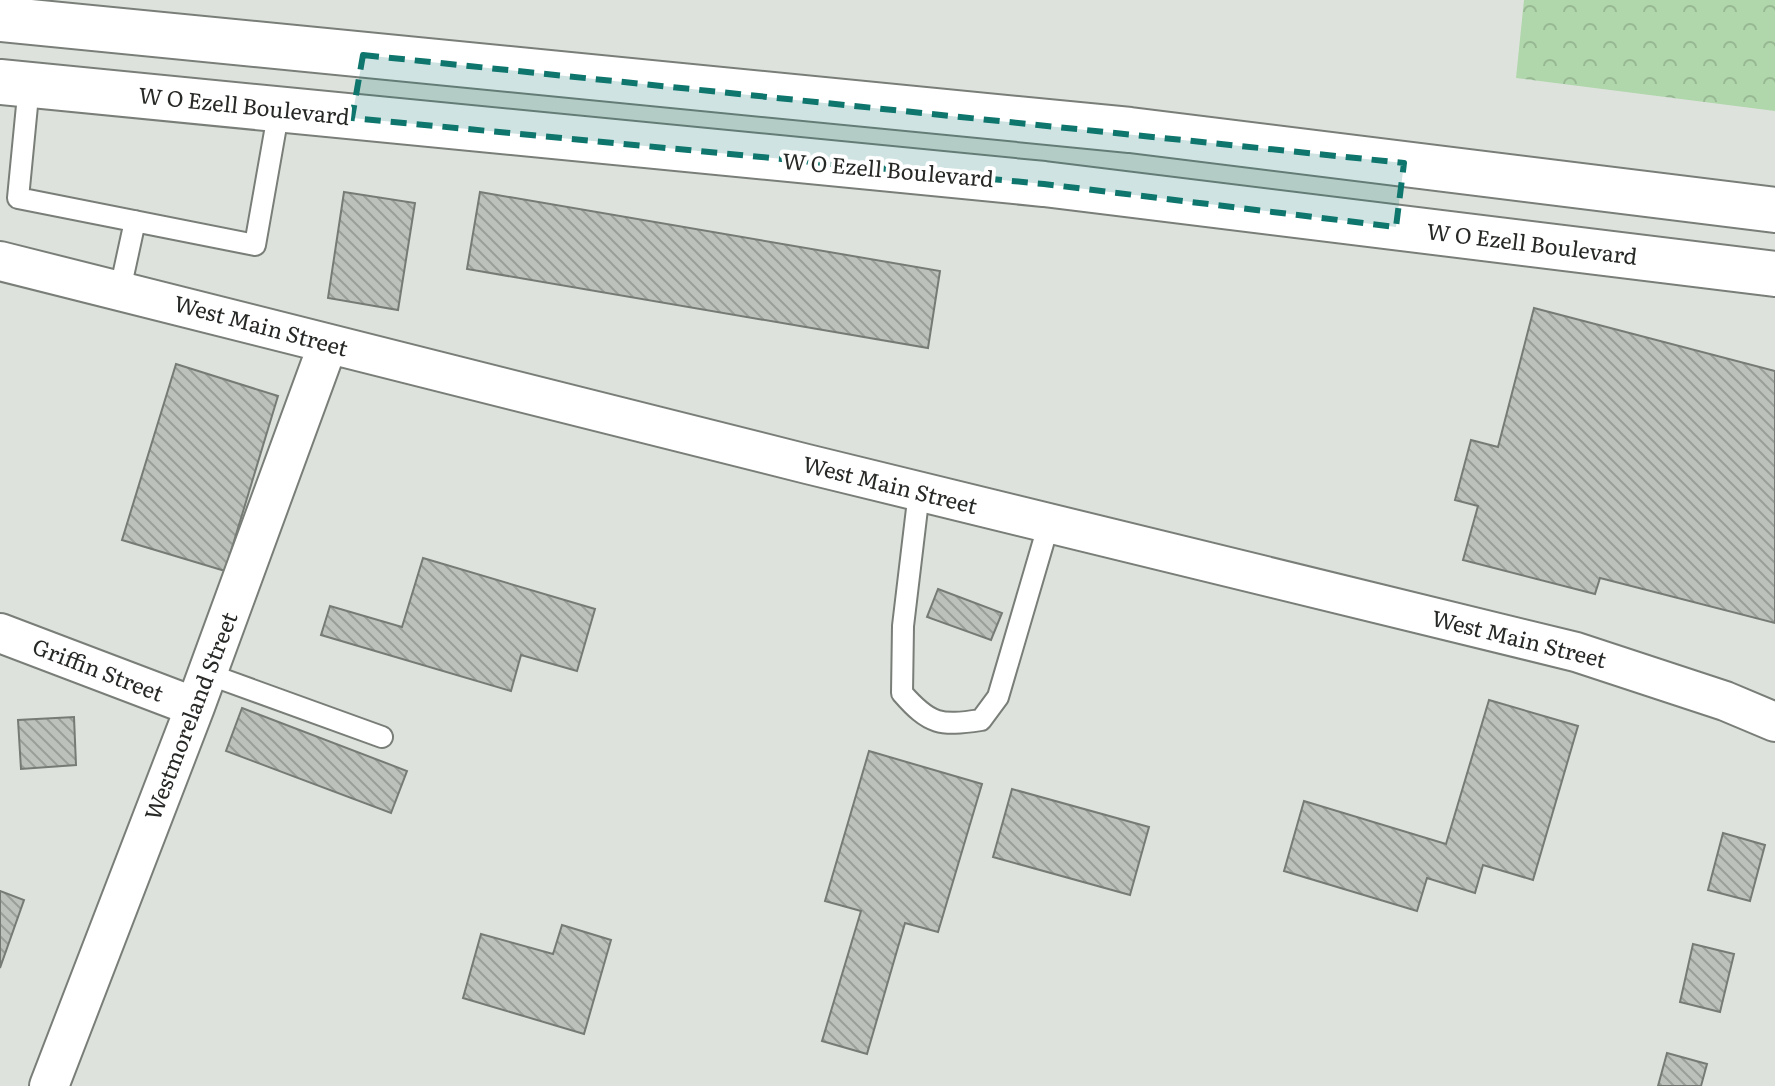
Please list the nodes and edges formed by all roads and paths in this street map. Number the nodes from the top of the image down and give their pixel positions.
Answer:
1 (0, 19) edge
2 (363, 55) junction
3 (14, 84) edge
4 (279, 109) junction
5 (980, 115) junction
6 (352, 118) junction
7 (1404, 163) junction
8 (976, 178) junction
9 (1775, 210) edge
10 (135, 221) junction
11 (1396, 227) junction
12 (0, 261) edge
13 (1775, 274) edge
14 (120, 290) junction
15 (328, 344) junction
16 (919, 492) junction
17 (1049, 523) junction
18 (0, 633) edge
19 (201, 691) junction
20 (1775, 722) edge
21 (382, 737) dead end
22 (49, 1086) edge

1 - 2 main road
2 - 5 main road
2 - 6 main road
3 - 4 main road, W O Ezell Boulevard
3 - 10 lane
4 - 6 main road, W O Ezell Boulevard
4 - 10 lane
5 - 7 main road
5 - 8 main road
6 - 8 main road, W O Ezell Boulevard
7 - 9 main road
7 - 11 main road
8 - 11 main road, W O Ezell Boulevard
10 - 14 lane
11 - 13 main road, W O Ezell Boulevard
12 - 14 street, West Main Street
14 - 15 street, West Main Street
15 - 16 street, West Main Street
15 - 19 street, Westmoreland Street
16 - 17 street, West Main Street
16 - 17 lane
17 - 20 street, West Main Street
18 - 19 street, Griffin Street
19 - 21 lane
19 - 22 street, Westmoreland Street

